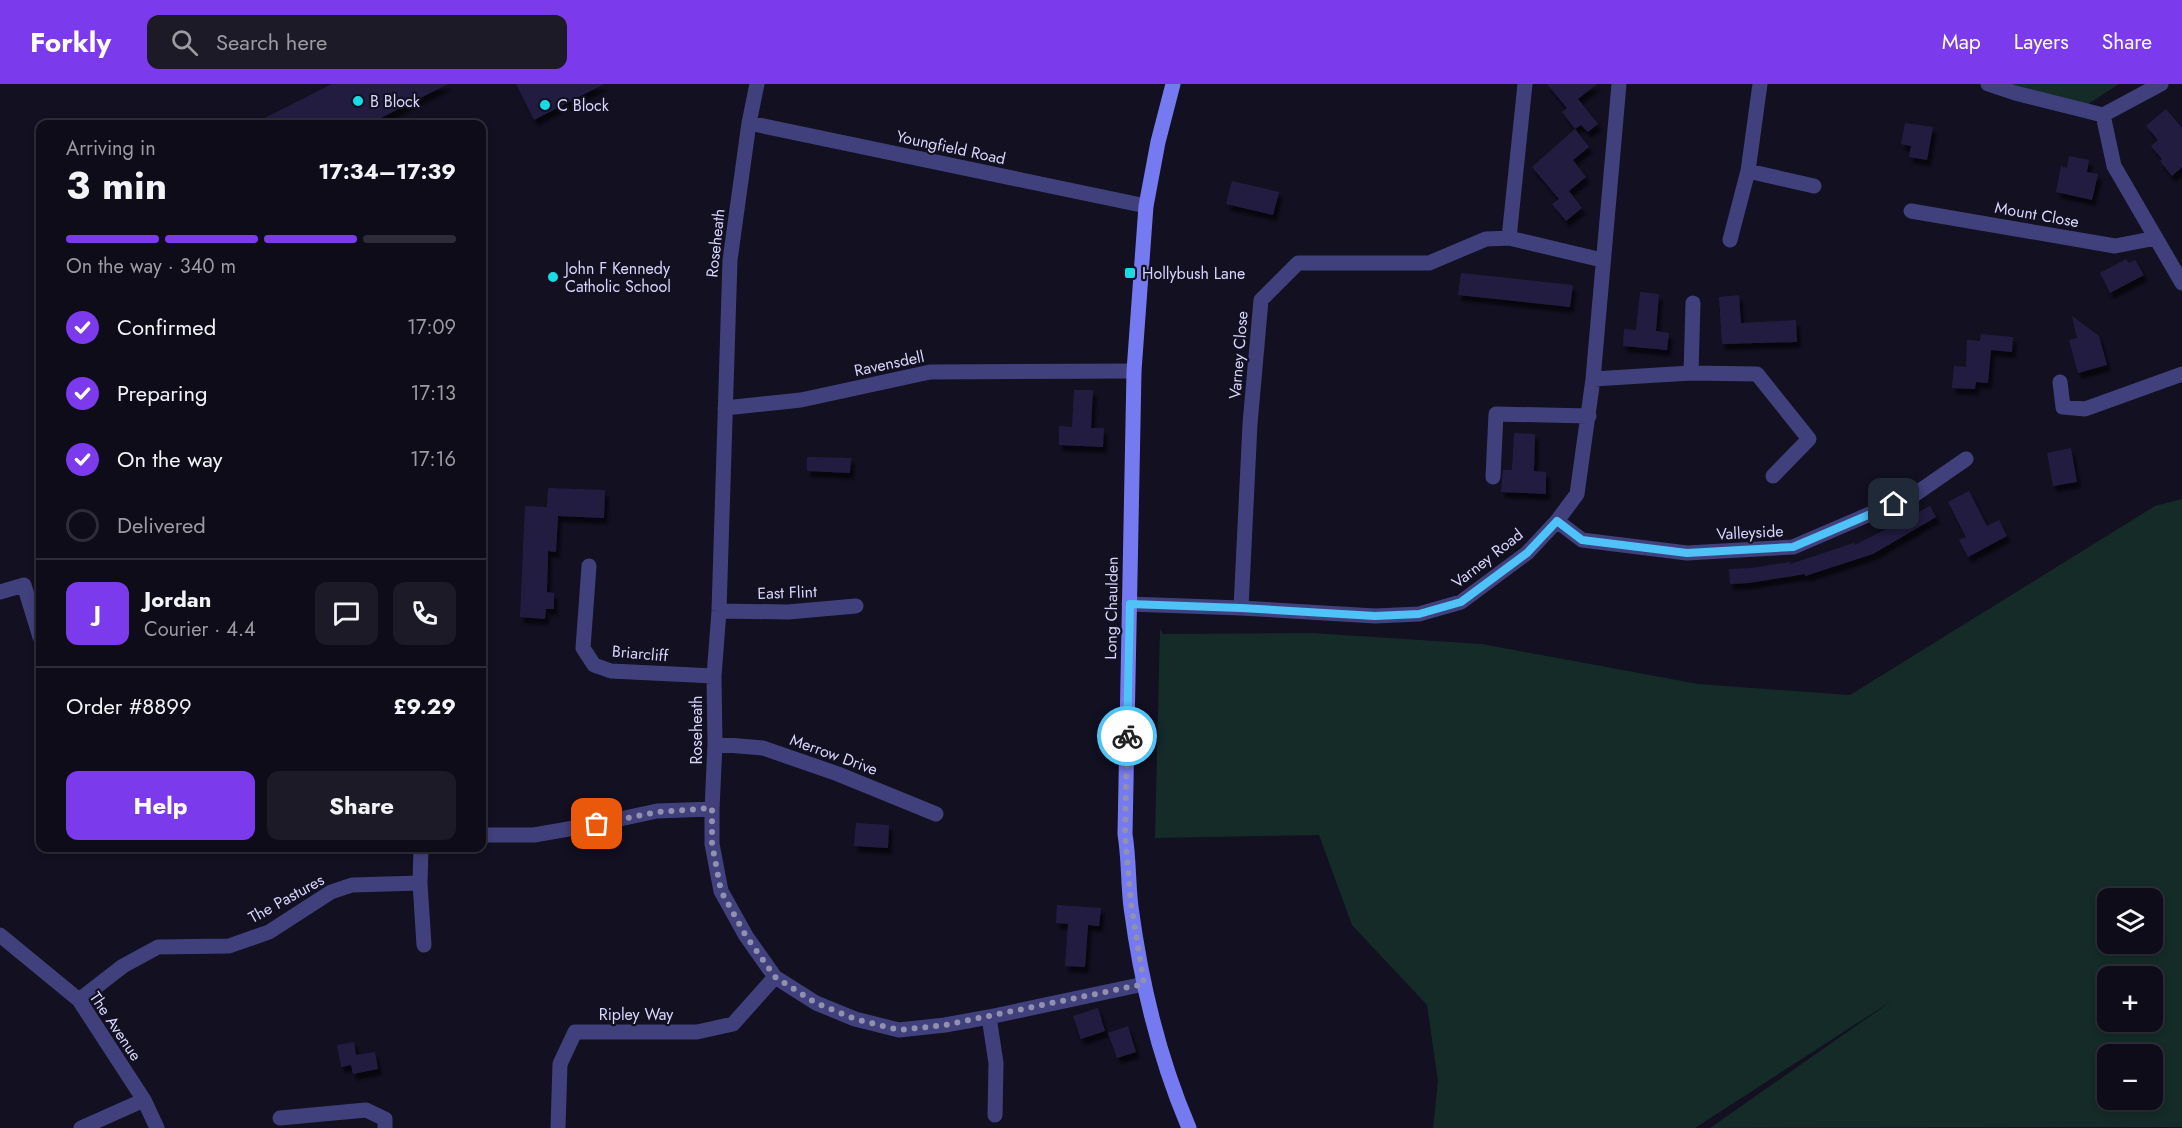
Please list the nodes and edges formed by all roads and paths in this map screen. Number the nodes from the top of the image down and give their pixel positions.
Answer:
1 (757, 84) edge
2 (1173, 84) edge
3 (1525, 84) edge
4 (1618, 84) edge
5 (1760, 84) edge
6 (1989, 84) edge
7 (2161, 84) edge
8 (2103, 115) junction
9 (749, 123) junction
10 (1748, 171) junction
11 (1814, 186) dead end
12 (1146, 206) junction
13 (1911, 211) dead end
14 (1509, 238) junction
15 (2156, 238) junction
16 (1730, 240) dead end
17 (1602, 260) junction
18 (2182, 283) edge
19 (1693, 303) dead end
20 (1134, 371) junction
21 (1691, 373) junction
22 (2182, 374) edge
23 (1593, 379) junction
24 (2060, 382) dead end
25 (725, 408) junction
26 (1589, 416) junction
27 (1966, 459) dead end
28 (1773, 476) dead end
29 (1493, 477) dead end
30 (1557, 521) junction
31 (588, 566) dead end
32 (0, 592) edge
33 (1130, 604) junction
34 (856, 606) dead end
35 (1241, 608) junction
36 (719, 611) junction
37 (36, 624) edge
38 (714, 676) junction
39 (715, 744) junction
40 (712, 808) junction
41 (936, 814) dead end
42 (486, 835) edge
43 (421, 852) edge
44 (420, 883) junction
45 (0, 935) edge
46 (424, 945) dead end
47 (775, 977) junction
48 (1144, 984) junction
49 (79, 1000) junction
50 (988, 1017) junction
51 (144, 1100) junction
52 (995, 1115) dead end
53 (280, 1118) dead end
54 (81, 1128) edge
55 (157, 1128) edge
56 (385, 1128) edge
57 (558, 1128) edge
58 (1189, 1128) edge

1 - 9 street, Roseheath
2 - 12 street, Long Chaulden
3 - 14 street
4 - 17 street, Varney Road
5 - 10 street
6 - 8 street
7 - 8 street
8 - 15 street
9 - 12 street, Youngfield Road
9 - 25 street, Roseheath
10 - 11 street
10 - 16 street
12 - 20 street, Long Chaulden
13 - 15 street, Mount Close
14 - 17 street
14 - 35 street, Varney Close
15 - 18 street
17 - 23 street, Varney Road
19 - 21 street
20 - 25 street, Ravensdell
20 - 33 street, Long Chaulden
21 - 23 street
21 - 28 street
22 - 24 street
23 - 26 street, Varney Road
25 - 36 street, Roseheath
26 - 29 street
26 - 30 street, Varney Road
27 - 30 street, Valleyside
30 - 35 street, Varney Road
31 - 38 street, Briarcliff
32 - 37 street
33 - 35 street, Varney Road
33 - 48 street, Long Chaulden
34 - 36 street, East Flint
36 - 38 street, Roseheath
38 - 39 street, Roseheath
39 - 40 street, Roseheath
39 - 41 street, Merrow Drive
40 - 42 street
40 - 47 street, Roseheath
43 - 44 street
44 - 46 street
44 - 49 street, The Pastures
45 - 49 street, The Avenue
47 - 50 street, Roseheath
47 - 57 street, Ripley Way
48 - 50 street, Roseheath
48 - 58 street, Long Chaulden
49 - 51 street, The Avenue
50 - 52 street
51 - 54 street
51 - 55 street, The Avenue
53 - 56 street

